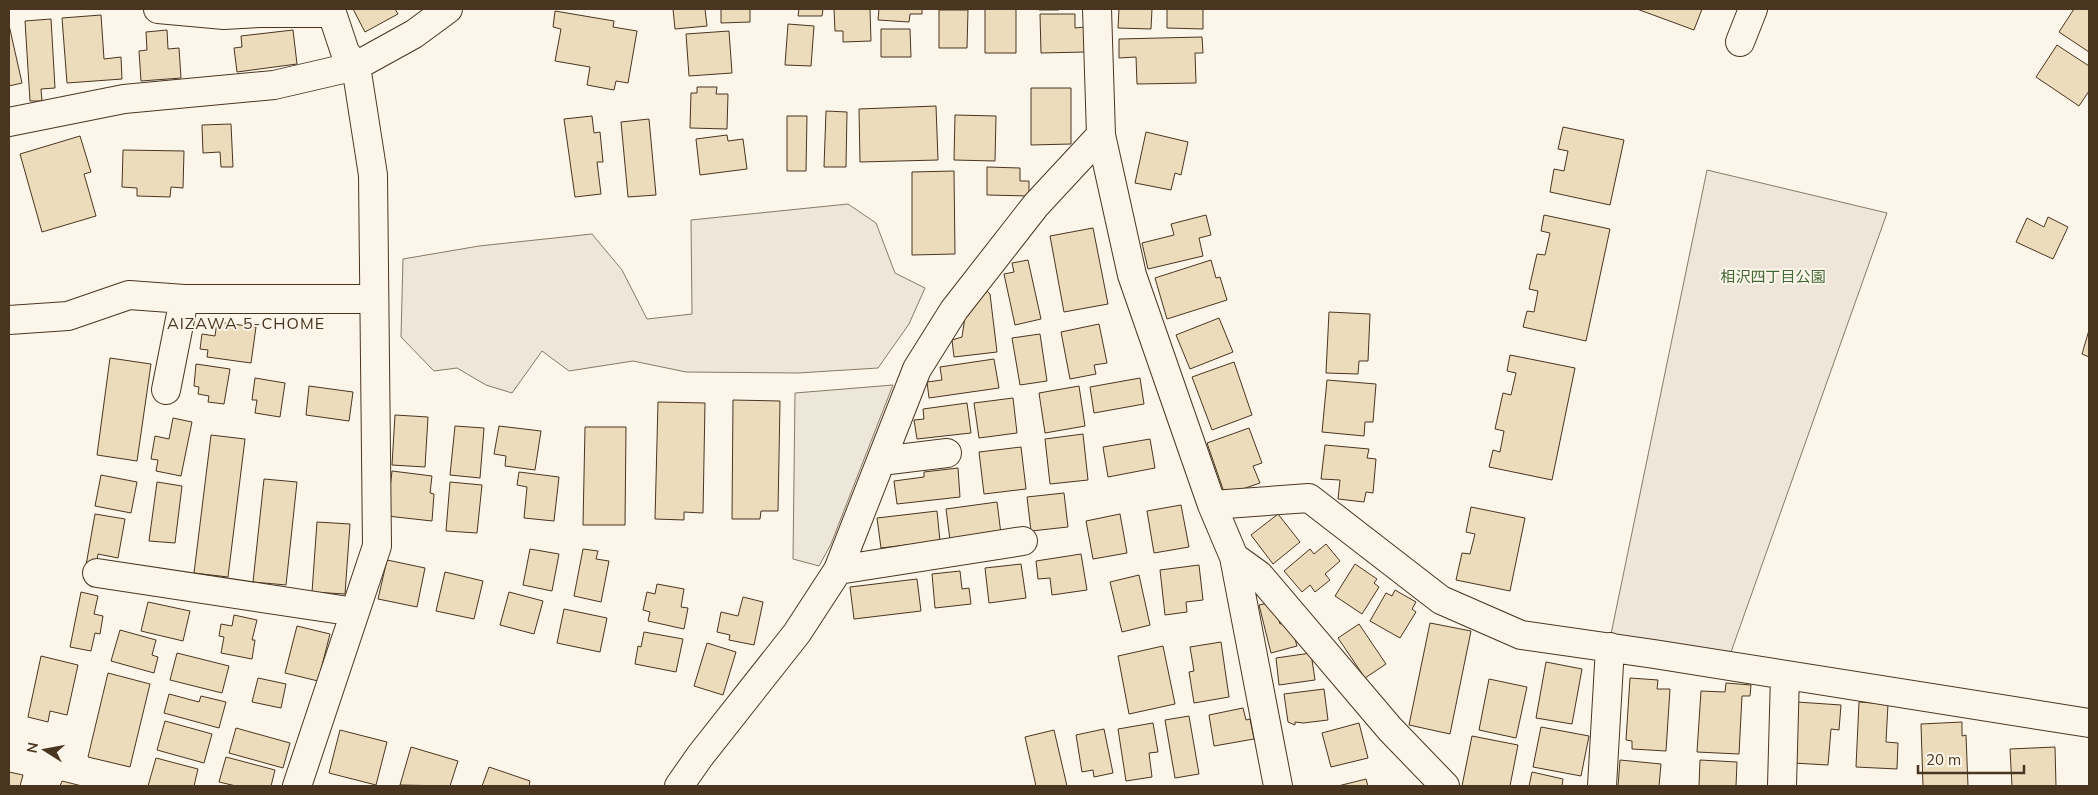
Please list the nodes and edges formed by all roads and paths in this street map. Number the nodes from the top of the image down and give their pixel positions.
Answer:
1 (158, 9) edge
2 (448, 9) edge
3 (1097, 9) edge
4 (1753, 9) edge
5 (1740, 42) dead end
6 (356, 66) junction
7 (9, 122) edge
8 (1101, 135) junction
9 (184, 299) junction
10 (374, 299) junction
11 (9, 320) edge
12 (166, 390) dead end
13 (947, 453) dead end
14 (880, 461) junction
15 (1212, 505) junction
16 (1024, 541) dead end
17 (1234, 557) junction
18 (838, 570) junction
19 (97, 573) dead end
20 (355, 612) junction
21 (1610, 648) junction
22 (1785, 675) junction
23 (2089, 723) edge
24 (305, 784) edge
25 (679, 786) edge
26 (1278, 786) edge
27 (1445, 786) edge
28 (1602, 786) edge
29 (1782, 786) edge

1 - 6 street
2 - 6 street
3 - 8 street
4 - 5 street
6 - 7 street
6 - 10 street
8 - 14 street
8 - 15 street
9 - 10 street
9 - 11 street
9 - 12 street
10 - 20 street
13 - 14 street
14 - 18 street
15 - 17 street
15 - 21 street
16 - 18 street
17 - 26 street
17 - 27 street
18 - 25 street
19 - 20 street
20 - 24 street
21 - 22 street
21 - 28 street
22 - 23 street
22 - 29 street

